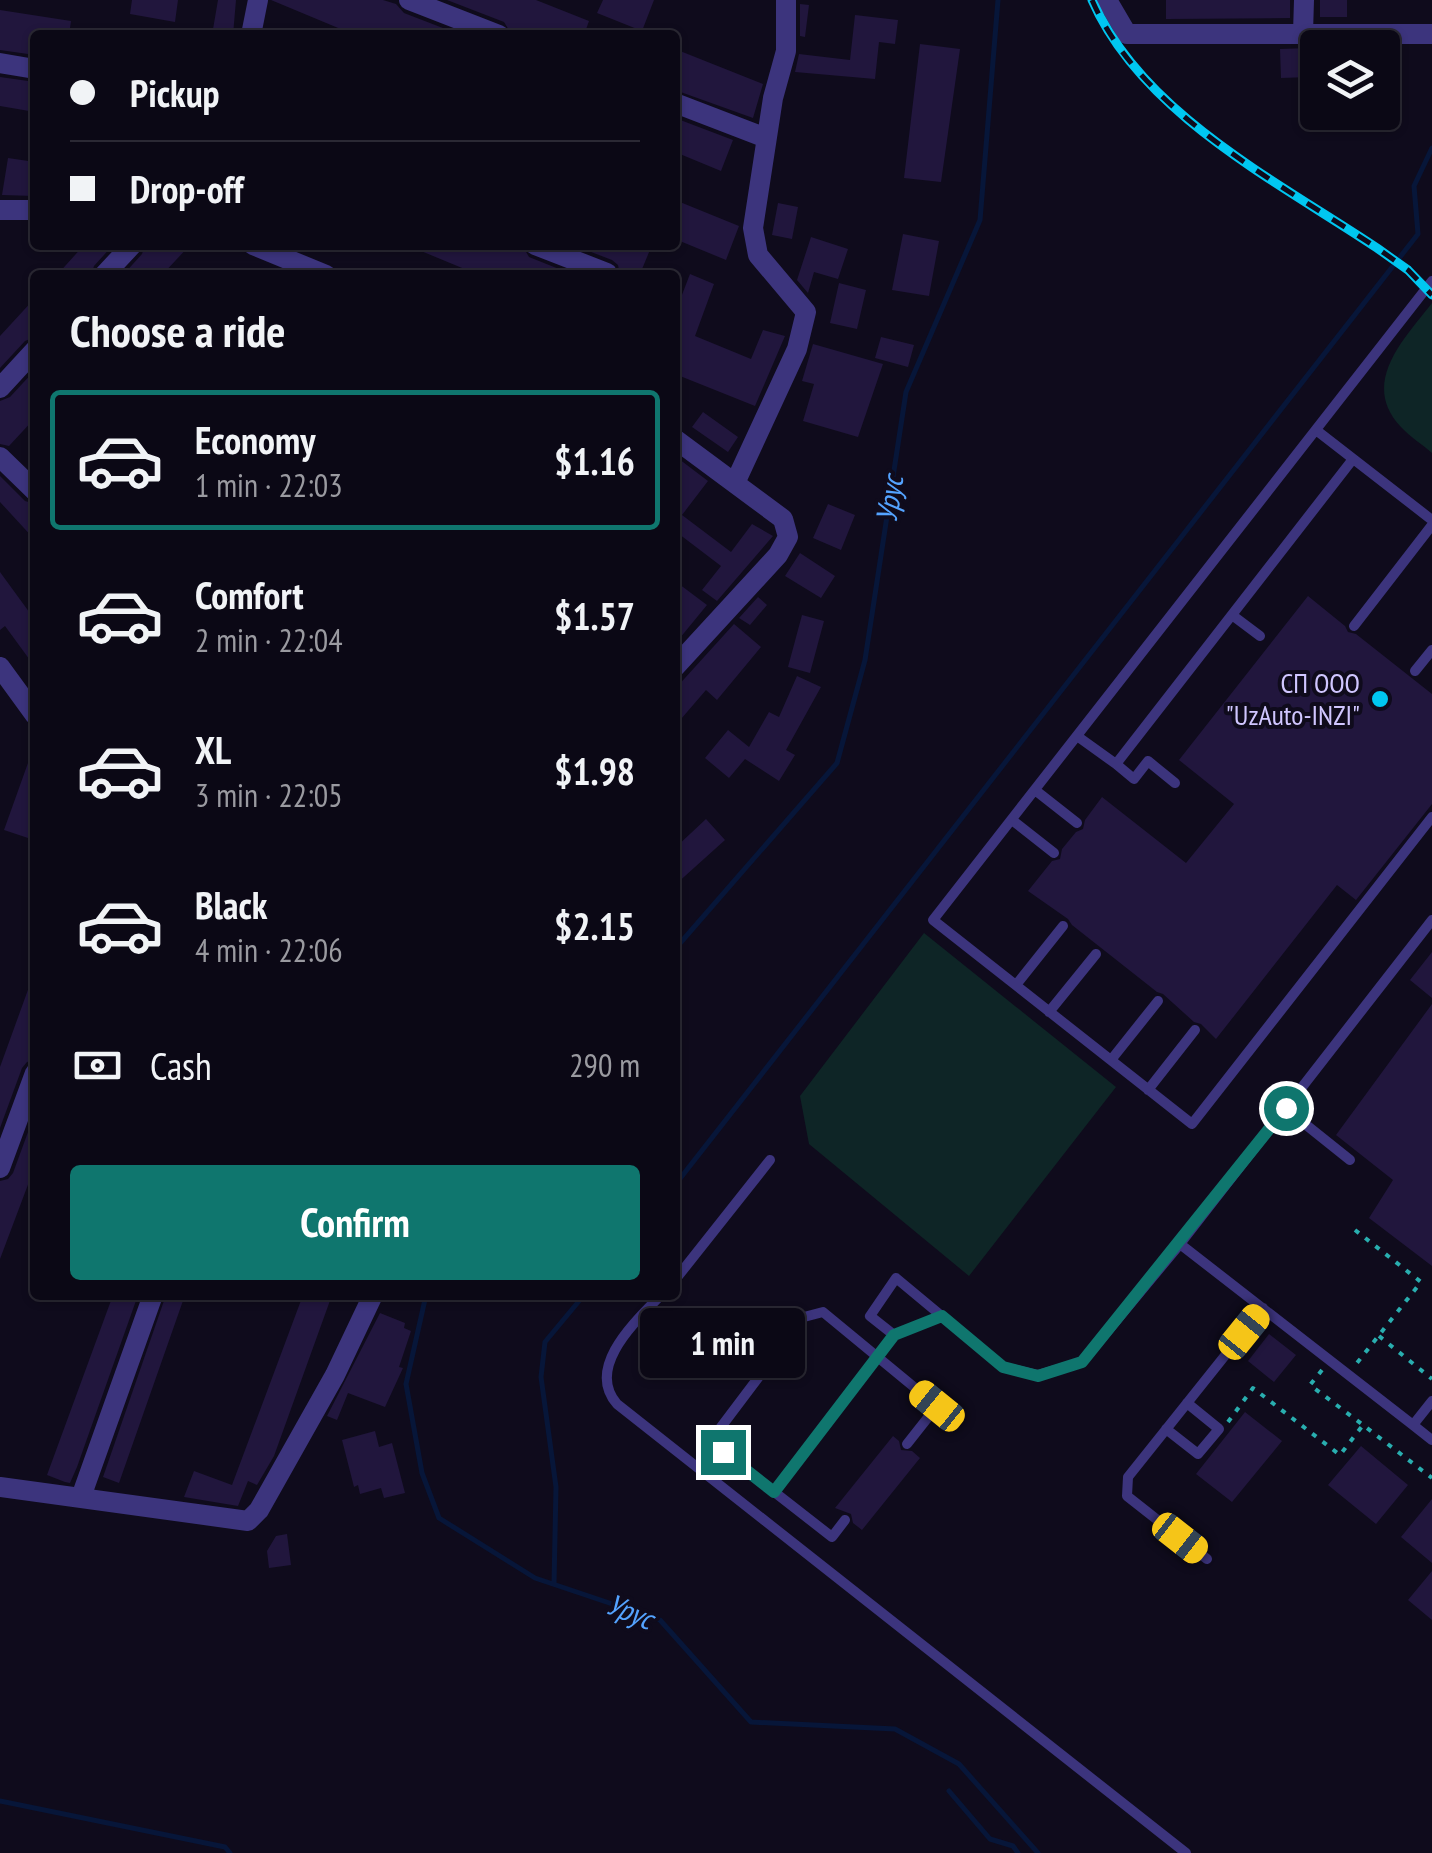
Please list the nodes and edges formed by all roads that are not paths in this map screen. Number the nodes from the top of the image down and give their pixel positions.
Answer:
1 (258, 0) edge
2 (408, 0) edge
3 (786, 0) edge
4 (1107, 0) edge
5 (1304, 0) edge
6 (252, 30) edge
7 (487, 30) edge
8 (1304, 30) edge
9 (1300, 32) edge
10 (1400, 34) edge
11 (1432, 34) edge
12 (0, 63) edge
13 (30, 67) edge
14 (680, 104) edge
15 (766, 138) junction
16 (0, 210) edge
17 (30, 210) edge
18 (127, 250) edge
19 (263, 250) edge
20 (548, 250) edge
21 (109, 270) edge
22 (307, 270) edge
23 (601, 270) edge
24 (1432, 281) edge
25 (30, 355) edge
26 (0, 388) edge
27 (1316, 430) junction
28 (680, 443) edge
29 (0, 457) edge
30 (1353, 459) junction
31 (735, 483) junction
32 (30, 487) edge
33 (1432, 523) edge
34 (1232, 615) junction
35 (1354, 626) dead end
36 (1260, 636) dead end
37 (1432, 650) edge
38 (680, 662) edge
39 (0, 667) edge
40 (1416, 671) dead end
41 (30, 708) edge
42 (1077, 736) junction
43 (1116, 764) junction
44 (1175, 783) dead end
45 (1035, 790) junction
46 (1432, 816) edge
47 (1012, 820) junction
48 (1077, 823) dead end
49 (1054, 853) dead end
50 (1432, 920) edge
51 (1062, 926) dead end
52 (1096, 954) dead end
53 (1016, 985) junction
54 (1158, 1001) dead end
55 (1050, 1012) junction
56 (1196, 1030) dead end
57 (1111, 1060) junction
58 (30, 1086) edge
59 (1148, 1090) junction
60 (1286, 1108) junction
61 (770, 1160) dead end
62 (1350, 1160) dead end
63 (0, 1168) edge
64 (1180, 1244) junction
65 (680, 1274) edge
66 (151, 1300) edge
67 (371, 1300) edge
68 (657, 1300) edge
69 (1263, 1308) junction
70 (942, 1316) junction
71 (894, 1335) junction
72 (877, 1357) junction
73 (1432, 1401) edge
74 (1187, 1403) junction
75 (1413, 1425) junction
76 (1166, 1429) junction
77 (1432, 1440) edge
78 (906, 1444) dead end
79 (0, 1487) edge
80 (774, 1492) junction
81 (80, 1497) junction
82 (845, 1520) dead end
83 (1208, 1559) dead end
84 (1186, 1853) edge

1 - 6 street
2 - 7 street
3 - 15 street
4 - 9 street
5 - 8 street
10 - 11 street
12 - 13 street
14 - 15 street
15 - 31 street
16 - 17 street
18 - 21 street
19 - 22 street
20 - 23 street
24 - 27 lane
25 - 26 street
27 - 30 lane
27 - 42 lane
28 - 31 street
29 - 32 street
30 - 33 lane
30 - 34 lane
31 - 38 street
33 - 35 lane
34 - 36 lane
34 - 43 lane
37 - 40 lane
39 - 41 street
42 - 43 lane
42 - 45 lane
43 - 44 lane
45 - 47 lane
45 - 48 lane
46 - 59 lane
47 - 49 lane
47 - 53 lane
50 - 60 lane
51 - 53 lane
52 - 55 lane
53 - 55 lane
54 - 57 lane
55 - 57 lane
56 - 59 lane
57 - 59 lane
58 - 63 street
60 - 62 lane
60 - 64 lane
61 - 65 lane
64 - 69 lane
64 - 70 lane
66 - 81 street
67 - 81 street
68 - 84 lane
69 - 74 lane
69 - 75 lane
70 - 71 lane
70 - 71 lane
71 - 72 lane
72 - 78 lane
72 - 80 lane
72 - 80 lane
73 - 75 lane
74 - 76 lane
74 - 76 lane
75 - 77 lane
76 - 83 lane
79 - 81 street
80 - 82 lane

